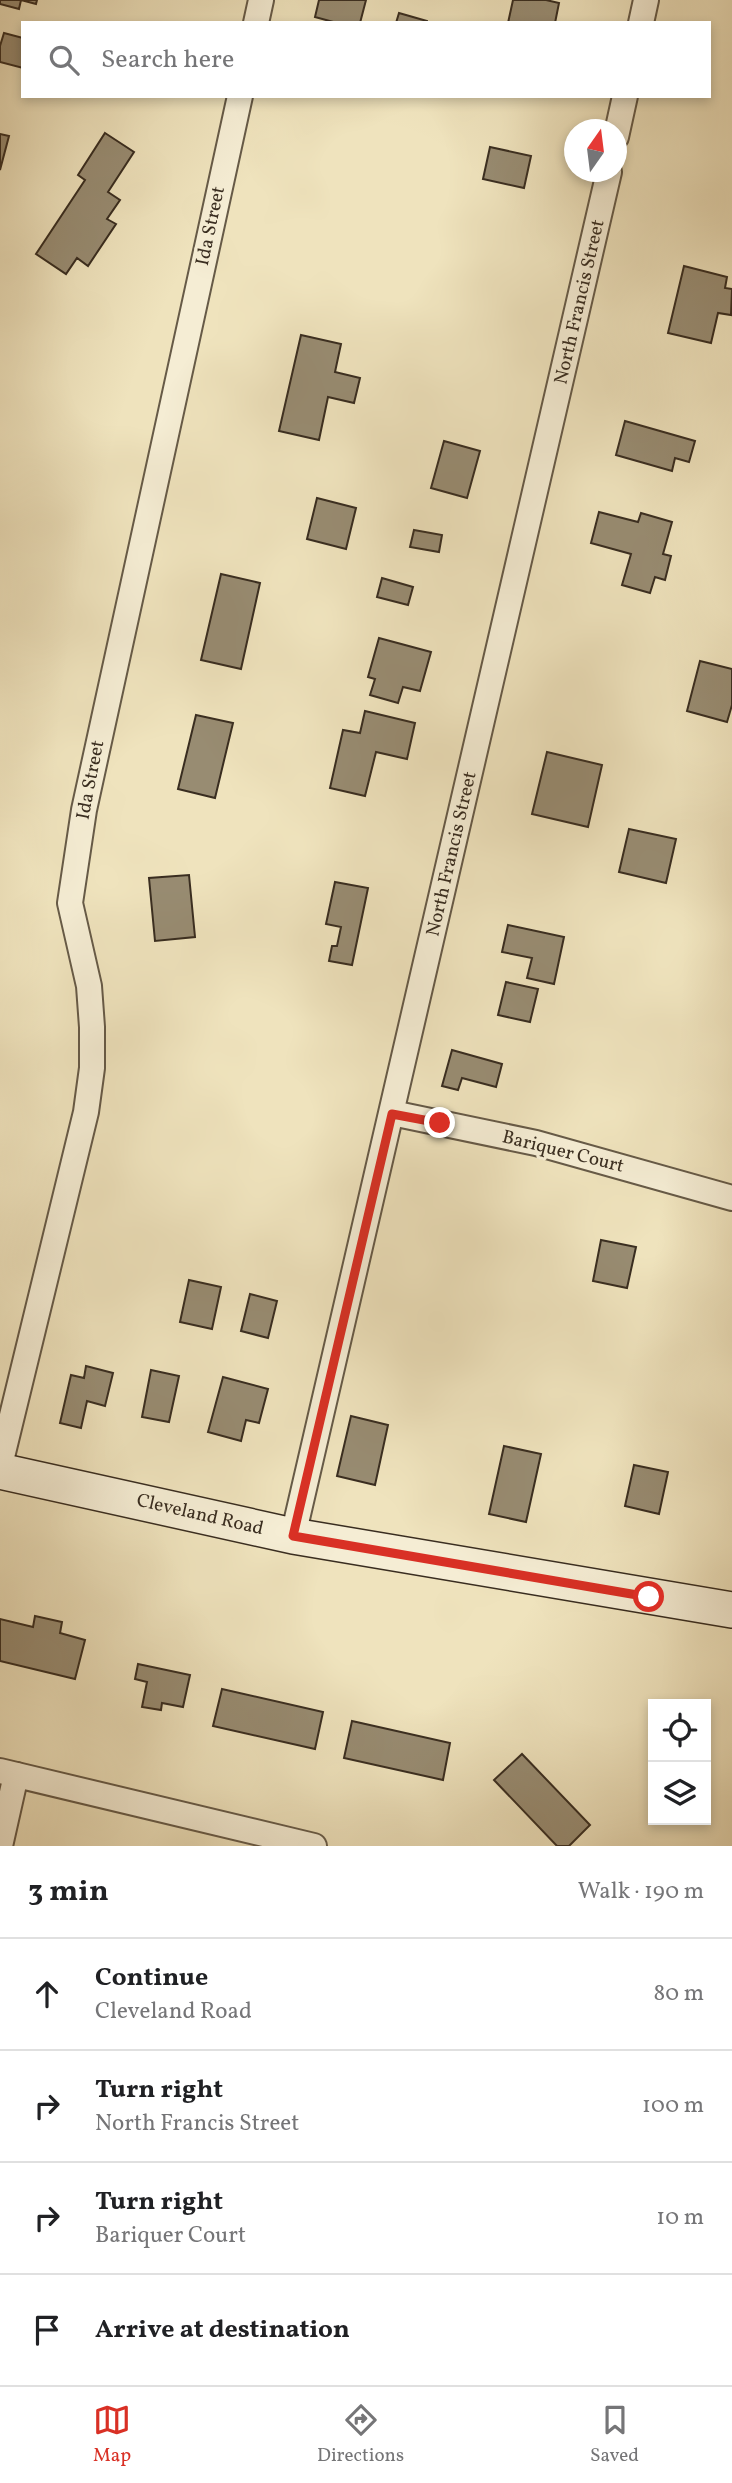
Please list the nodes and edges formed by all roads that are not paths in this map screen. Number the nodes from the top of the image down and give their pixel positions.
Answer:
1 (261, 0) edge
2 (646, 0) edge
3 (256, 21) edge
4 (641, 21) edge
5 (240, 98) edge
6 (625, 98) edge
7 (621, 119) edge
8 (607, 182) edge
9 (392, 1114) junction
10 (732, 1198) edge
11 (0, 1465) edge
12 (0, 1471) edge
13 (293, 1536) junction
14 (732, 1610) edge
15 (8, 1773) edge
16 (0, 1846) edge
17 (314, 1846) edge

1 - 3 street
2 - 4 street
5 - 11 street, Ida Street
6 - 7 street
8 - 9 street, North Francis Street
9 - 10 street, Bariquer Court
9 - 13 street, North Francis Street
12 - 13 main road, Cleveland Road
13 - 14 main road, Cleveland Road
15 - 16 street
15 - 17 street

